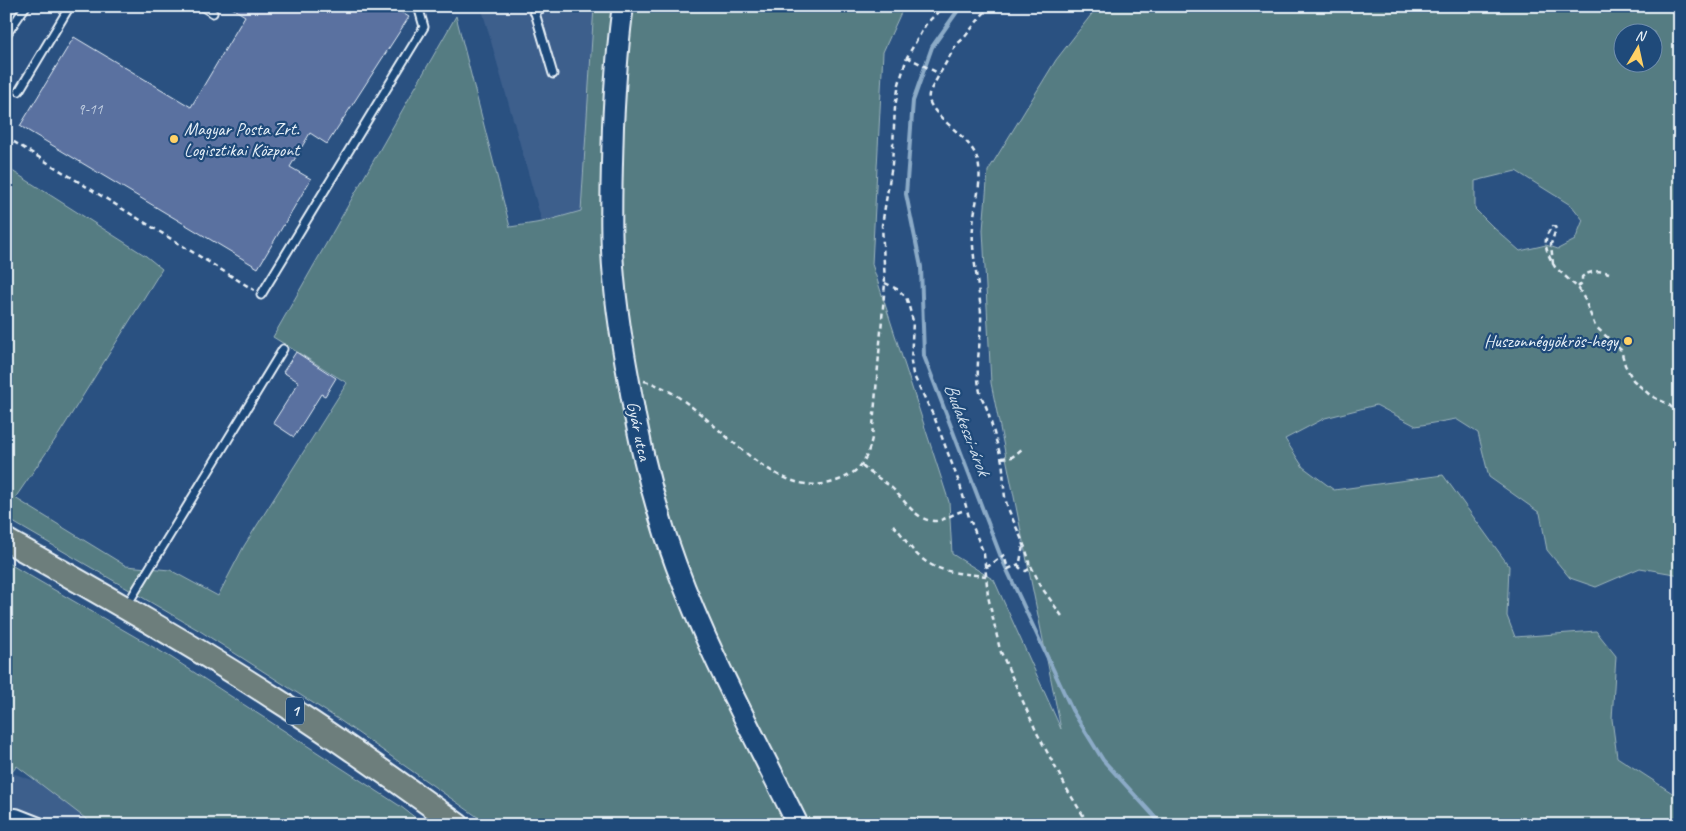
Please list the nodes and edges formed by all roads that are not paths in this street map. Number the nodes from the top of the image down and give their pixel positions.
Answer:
1 (26, 6) edge
2 (70, 6) edge
3 (202, 6) edge
4 (418, 6) edge
5 (546, 6) edge
6 (623, 6) edge
7 (534, 9) edge
8 (213, 13) dead end
9 (6, 35) edge
10 (553, 74) dead end
11 (19, 91) dead end
12 (262, 295) road end
13 (283, 349) dead end
14 (6, 540) edge
15 (125, 608) junction
16 (6, 817) edge
17 (39, 825) edge
18 (458, 825) edge
19 (798, 825) edge

1 - 9 lane
2 - 11 lane
3 - 8 lane
4 - 12 lane
5 - 7 lane
6 - 19 main road, Gyár utca
7 - 10 lane
13 - 15 lane
14 - 15 main road, 1
15 - 18 main road, 1
16 - 17 street

